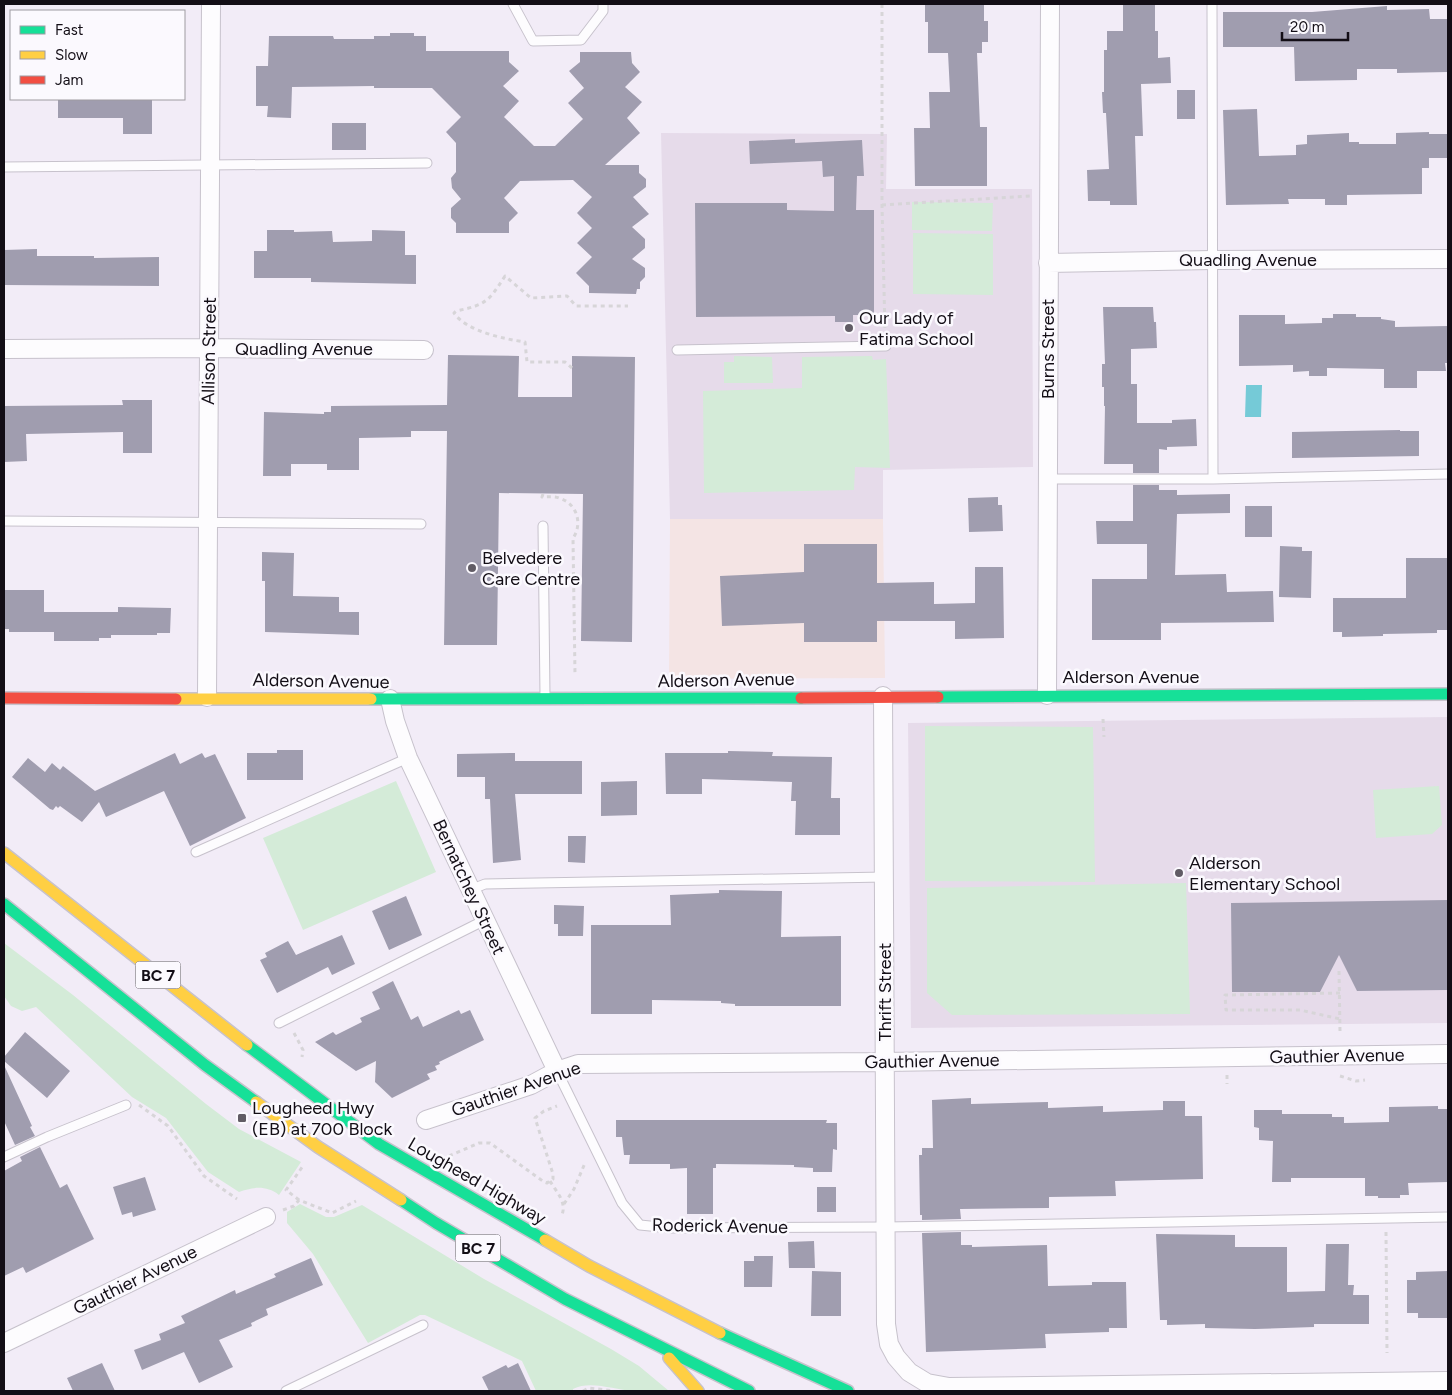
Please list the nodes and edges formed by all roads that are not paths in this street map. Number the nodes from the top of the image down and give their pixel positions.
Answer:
1 (211, 4) edge
2 (513, 4) edge
3 (603, 4) edge
4 (1050, 4) edge
5 (1212, 4) edge
6 (427, 163) dead end
7 (211, 166) junction
8 (4, 167) edge
9 (1448, 259) edge
10 (1212, 260) junction
11 (1048, 263) junction
12 (886, 346) road end
13 (208, 348) junction
14 (4, 349) edge
15 (424, 350) dead end
16 (677, 350) dead end
17 (1448, 474) edge
18 (1048, 479) junction
19 (1213, 479) junction
20 (4, 521) edge
21 (207, 523) junction
22 (421, 524) dead end
23 (543, 526) dead end
24 (1448, 694) edge
25 (1047, 695) junction
26 (883, 696) junction
27 (4, 698) edge
28 (207, 698) junction
29 (390, 699) junction
30 (545, 699) junction
31 (408, 758) junction
32 (196, 852) dead end
33 (4, 853) edge
34 (885, 877) junction
35 (470, 890) junction
36 (4, 904) edge
37 (485, 920) junction
38 (283, 1020) road end
39 (1448, 1054) edge
40 (884, 1062) junction
41 (557, 1071) junction
42 (126, 1105) road end
43 (426, 1120) dead end
44 (4, 1157) edge
45 (266, 1217) road end
46 (1448, 1217) edge
47 (886, 1227) junction
48 (423, 1325) dead end
49 (4, 1343) edge
50 (741, 1343) junction
51 (660, 1347) junction
52 (750, 1360) dead end
53 (1448, 1381) edge
54 (286, 1391) edge
55 (698, 1391) edge
56 (749, 1391) edge
57 (848, 1391) edge

1 - 7 street, Allison Street
2 - 3 lane
4 - 11 street, Burns Street
5 - 10 lane
6 - 7 lane
7 - 8 lane
7 - 13 street, Allison Street
9 - 10 street, Quadling Avenue
10 - 11 street, Quadling Avenue
10 - 19 lane
11 - 18 street, Burns Street
12 - 16 lane
13 - 14 street, Quadling Avenue
13 - 15 street, Quadling Avenue
13 - 21 street, Allison Street
17 - 19 lane
18 - 19 lane
18 - 25 street, Burns Street
20 - 21 lane
21 - 22 lane
21 - 28 street, Allison Street
23 - 30 lane
24 - 25 main road, Alderson Avenue
25 - 26 main road, Alderson Avenue
26 - 30 main road, Alderson Avenue
26 - 34 street, Thrift Street
27 - 28 main road, Alderson Avenue
28 - 29 main road, Alderson Avenue
29 - 30 main road, Alderson Avenue
29 - 31 street, Bernatchey Street
31 - 32 lane
31 - 35 street, Bernatchey Street
33 - 50 main road, Lougheed Highway / BC 7
34 - 35 lane
34 - 40 street, Thrift Street
35 - 37 street, Bernatchey Street
36 - 51 main road, BC 7
37 - 38 lane
37 - 41 street, Bernatchey Street
39 - 40 street, Gauthier Avenue
40 - 41 street, Gauthier Avenue
40 - 47 street, Thrift Street
41 - 43 street, Gauthier Avenue
41 - 47 lane, Roderick Avenue
42 - 44 lane
45 - 49 street, Gauthier Avenue
46 - 47 lane, Roderick Avenue
47 - 53 street, Thrift Street
48 - 54 lane
50 - 52 main road
50 - 57 main road, Lougheed Highway / BC 7
51 - 55 main road
51 - 56 main road, BC 7

